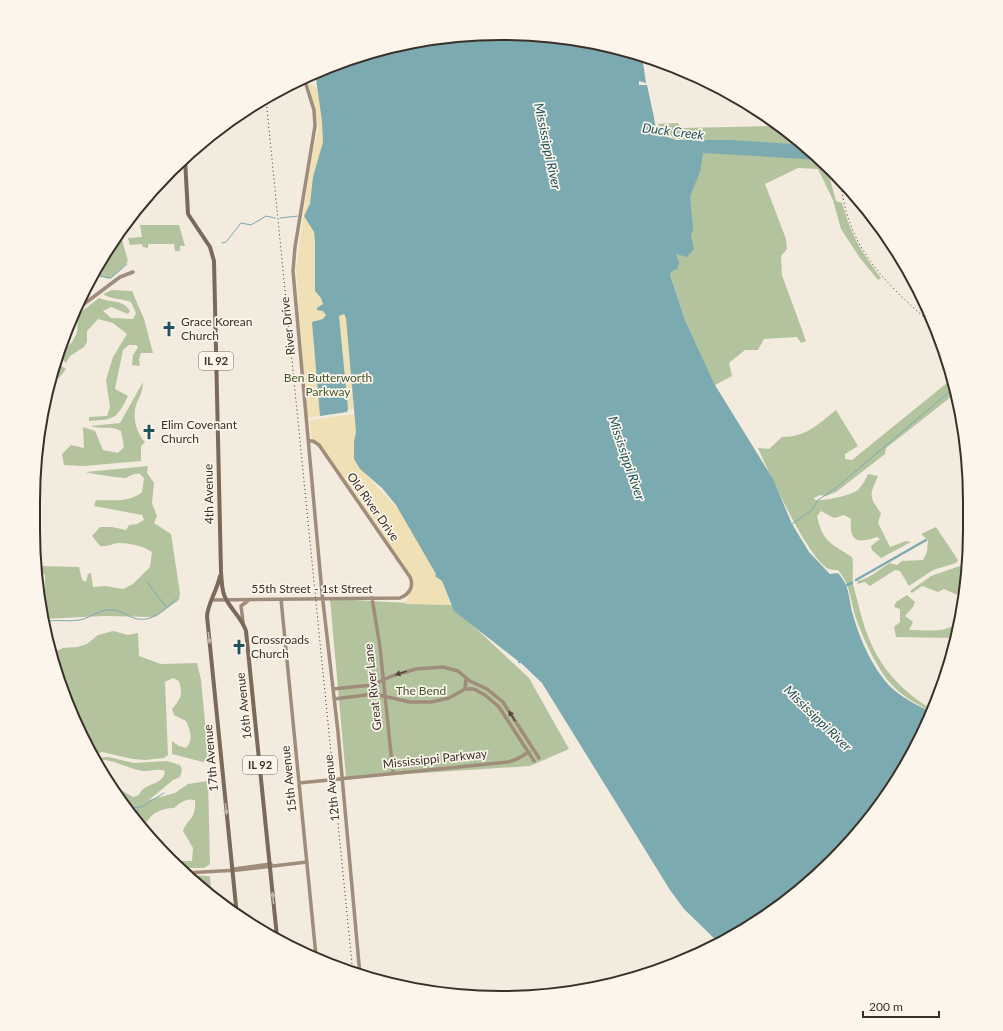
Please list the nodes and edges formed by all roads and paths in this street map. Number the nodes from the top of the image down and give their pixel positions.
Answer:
1 (306, 84) edge
2 (185, 166) edge
3 (133, 272) dead end
4 (85, 303) edge
5 (309, 441) junction
6 (221, 572) junction
7 (410, 591) joint
8 (372, 598) junction
9 (252, 599) junction
10 (280, 599) junction
11 (323, 599) junction
12 (212, 600) junction
13 (226, 600) junction
14 (243, 622) junction
15 (466, 678) junction
16 (383, 681) junction
17 (333, 689) junction
18 (465, 689) junction
19 (385, 697) junction
20 (334, 699) junction
21 (533, 749) junction
22 (528, 752) junction
23 (539, 758) dead end
24 (534, 761) dead end
25 (392, 773) junction
26 (341, 779) junction
27 (299, 783) junction
28 (307, 862) junction
29 (270, 866) junction
30 (232, 869) junction
31 (193, 872) edge
32 (236, 907) edge
33 (277, 932) edge
34 (316, 952) edge
35 (359, 969) edge

1 - 5 street, River Drive
2 - 6 main road, 4th Avenue / IL 92
3 - 4 street
5 - 7 street, Old River Drive
5 - 11 street, River Drive
6 - 12 main road, 4th Avenue / IL 92
6 - 13 main road, 4th Avenue / IL 92
7 - 8 street, 55th Street - 1st Street
8 - 11 street, 55th Street - 1st Street
8 - 16 street, Great River Lane
9 - 10 street, 55th Street - 1st Street
9 - 13 street, 55th Street - 1st Street
9 - 14 street
10 - 11 street, 55th Street - 1st Street
10 - 27 street, 15th Avenue
11 - 17 street, 12th Avenue
12 - 13 street, 55th Street - 1st Street
12 -> 30 main road, 17th Avenue / IL 92
13 - 14 main road, 16th Avenue / IL 92
14 - 29 main road, 16th Avenue / IL 92
15 -> 16 street
15 - 18 street
21 -> 15 street
16 - 17 street
16 - 19 street, Great River Lane
17 - 20 street, 12th Avenue
18 - 19 street
18 - 22 street
19 - 20 street
19 - 25 street, Great River Lane
20 - 26 street, 12th Avenue
21 - 22 street, Mississippi Parkway
21 - 23 street
22 - 24 street
22 - 25 street, Mississippi Parkway
25 - 26 street, Mississippi Parkway
26 - 27 street, Mississippi Parkway
26 - 35 street, 12th Avenue
27 - 28 street, 15th Avenue
28 - 29 street
28 - 34 street, 15th Avenue
29 - 30 street
33 -> 29 main road, 16th Avenue / IL 92
30 - 31 street
30 - 32 main road, 17th Avenue / IL 92

